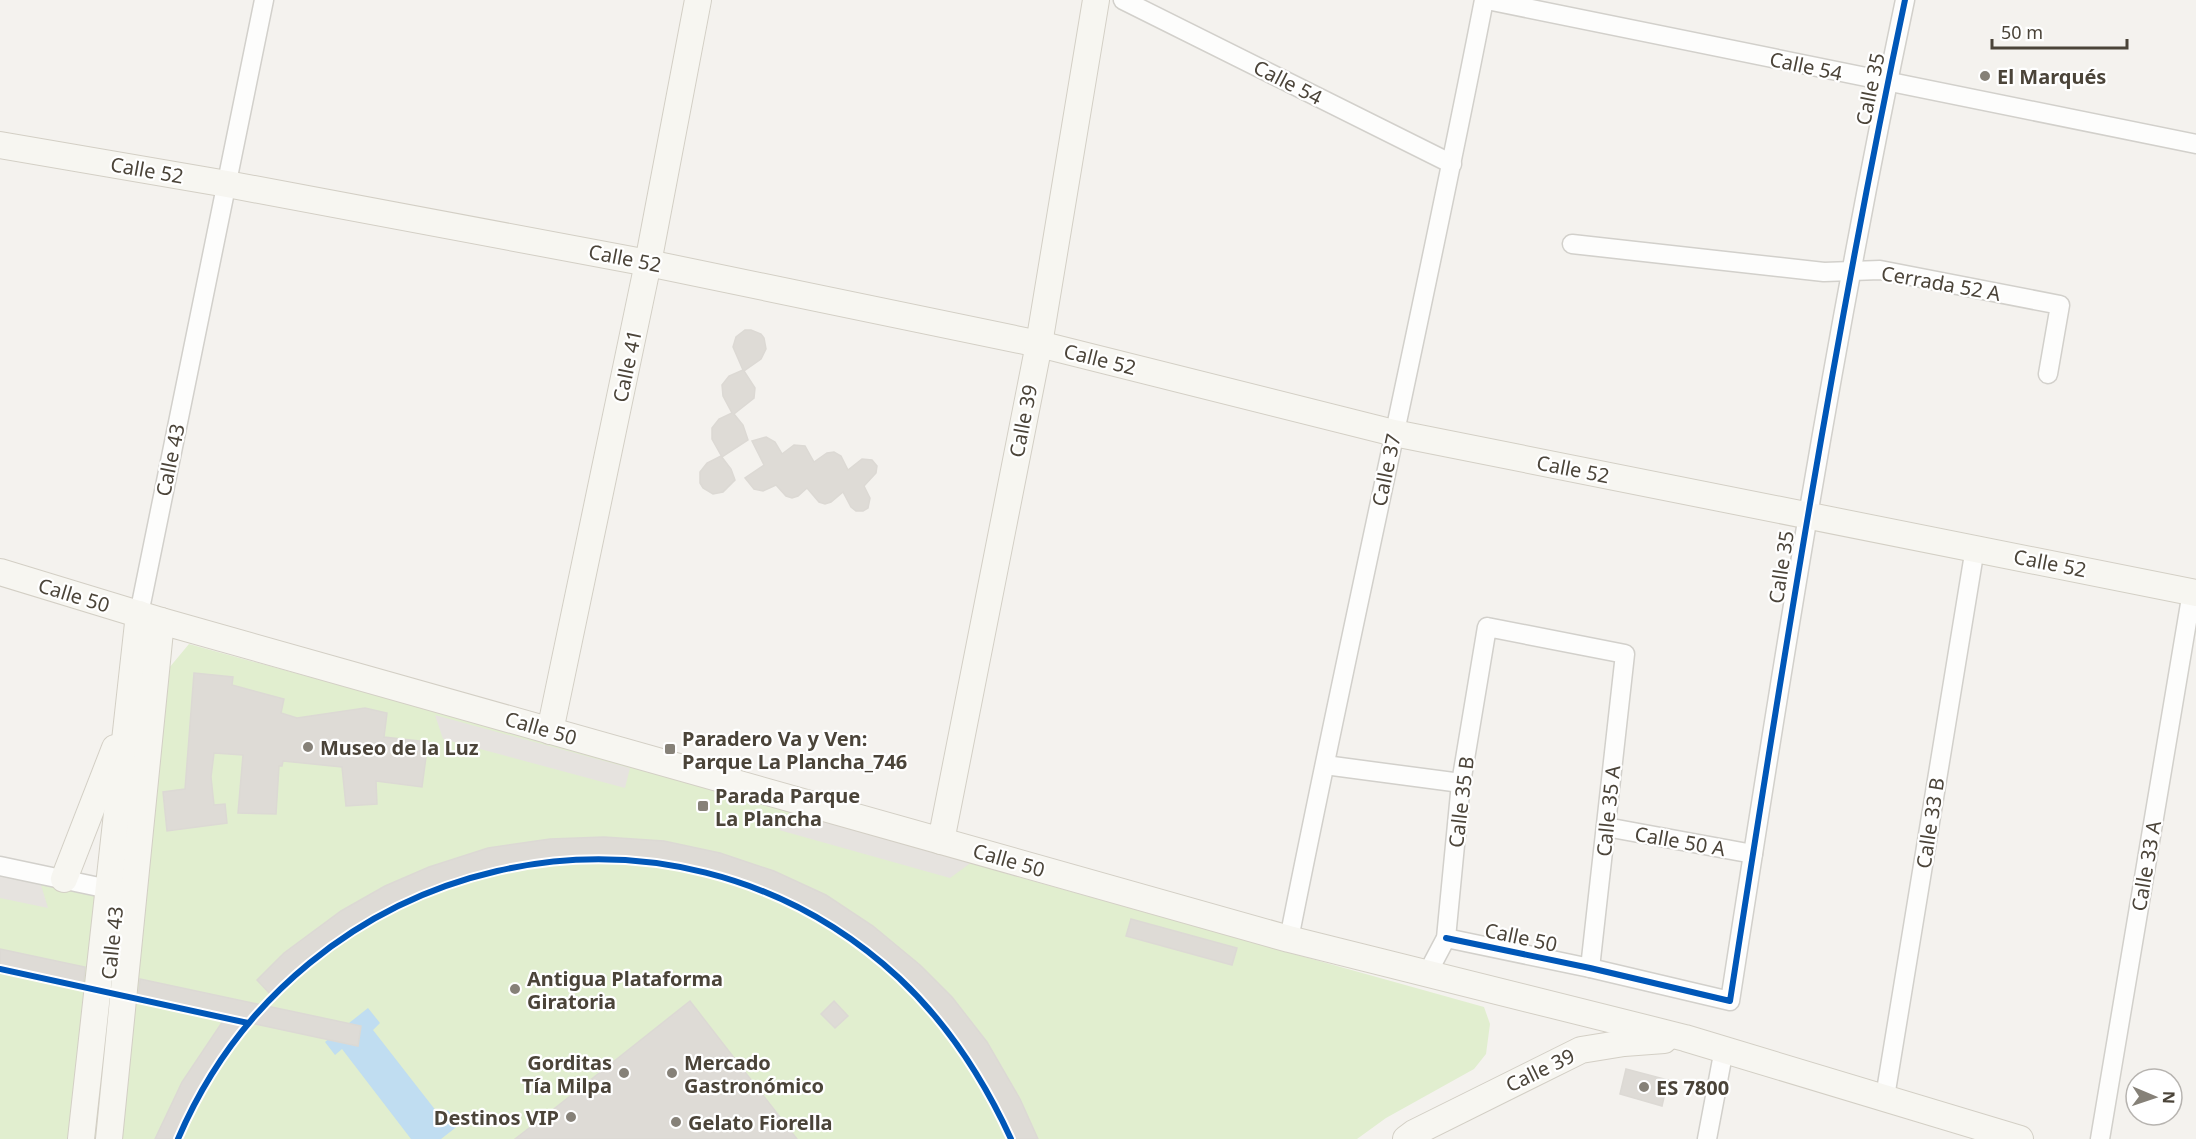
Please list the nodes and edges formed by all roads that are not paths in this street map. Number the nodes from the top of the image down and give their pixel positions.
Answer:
1 (264, 0) edge
2 (699, 0) edge
3 (1096, 0) edge
4 (1124, 0) edge
5 (1485, 0) edge
6 (1905, 0) edge
7 (1887, 82) junction
8 (2196, 144) edge
9 (0, 145) edge
10 (1452, 164) junction
11 (227, 184) junction
12 (1572, 244) dead end
13 (648, 262) junction
14 (1850, 271) junction
15 (1039, 344) junction
16 (2048, 374) dead end
17 (1394, 433) junction
18 (1807, 514) junction
19 (1975, 548) junction
20 (0, 572) edge
21 (2194, 592) edge
22 (150, 618) junction
23 (1487, 627) joint
24 (128, 717) junction
25 (550, 731) junction
26 (1325, 765) junction
27 (1461, 783) junction
28 (1606, 828) junction
29 (941, 841) junction
30 (1753, 854) junction
31 (0, 866) edge
32 (64, 879) junction
33 (109, 889) junction
34 (134, 894) junction
35 (1446, 938) junction
36 (1289, 939) junction
37 (1590, 968) junction
38 (1427, 974) junction
39 (1686, 1038) junction
40 (1724, 1049) junction
41 (1884, 1097) junction
42 (81, 1139) edge
43 (109, 1139) edge
44 (1406, 1139) edge
45 (1707, 1139) edge
46 (2020, 1139) edge
47 (2100, 1139) edge

1 - 11 street, Calle 43
2 - 13 main road, Calle 41
3 - 15 main road, Calle 39
4 - 10 street, Calle 54
5 - 7 street, Calle 54
5 - 10 street, Calle 37
6 - 7 street, Calle 35
7 - 8 street, Calle 54
7 - 14 street, Calle 35
9 - 11 main road, Calle 52
10 - 17 street, Calle 37
11 - 13 main road, Calle 52
11 - 22 street, Calle 43
12 - 14 street, Cerrada 52 A
13 - 15 main road, Calle 52
13 - 25 main road, Calle 41
14 - 16 street, Cerrada 52 A
14 - 18 street, Calle 35
15 - 17 main road, Calle 52
15 - 29 main road, Calle 39
17 - 18 main road, Calle 52
17 - 26 street, Calle 37
18 - 19 main road, Calle 52
18 - 30 street, Calle 35
19 - 21 main road, Calle 52
19 - 41 street, Calle 33 B
20 - 22 main road, Calle 50
21 - 47 street, Calle 33 A
22 - 24 main road, Calle 43
22 - 25 main road, Calle 50
22 - 34 main road, Calle 43
23 - 27 street, Calle 35 B
23 - 28 street, Calle 35 A
24 - 32 main road
24 - 33 main road, Calle 43
25 - 29 main road, Calle 50
26 - 27 street
26 - 36 street, Calle 37
27 - 35 street, Calle 35 B
28 - 30 street, Calle 50 A
28 - 37 street, Calle 35 A
29 - 36 main road, Calle 50
30 - 37 street, Calle 35
31 - 32 street
32 - 33 street
33 - 34 street
33 - 42 main road, Calle 43
34 - 43 main road, Calle 43
35 - 37 street, Calle 50
35 - 38 street, Calle 35 B
36 - 38 main road, Calle 50
38 - 39 main road, Calle 50
39 - 40 main road, Calle 50
39 - 44 main road, Calle 39
40 - 41 main road, Calle 50
40 - 45 street
41 - 46 main road, Calle 50

